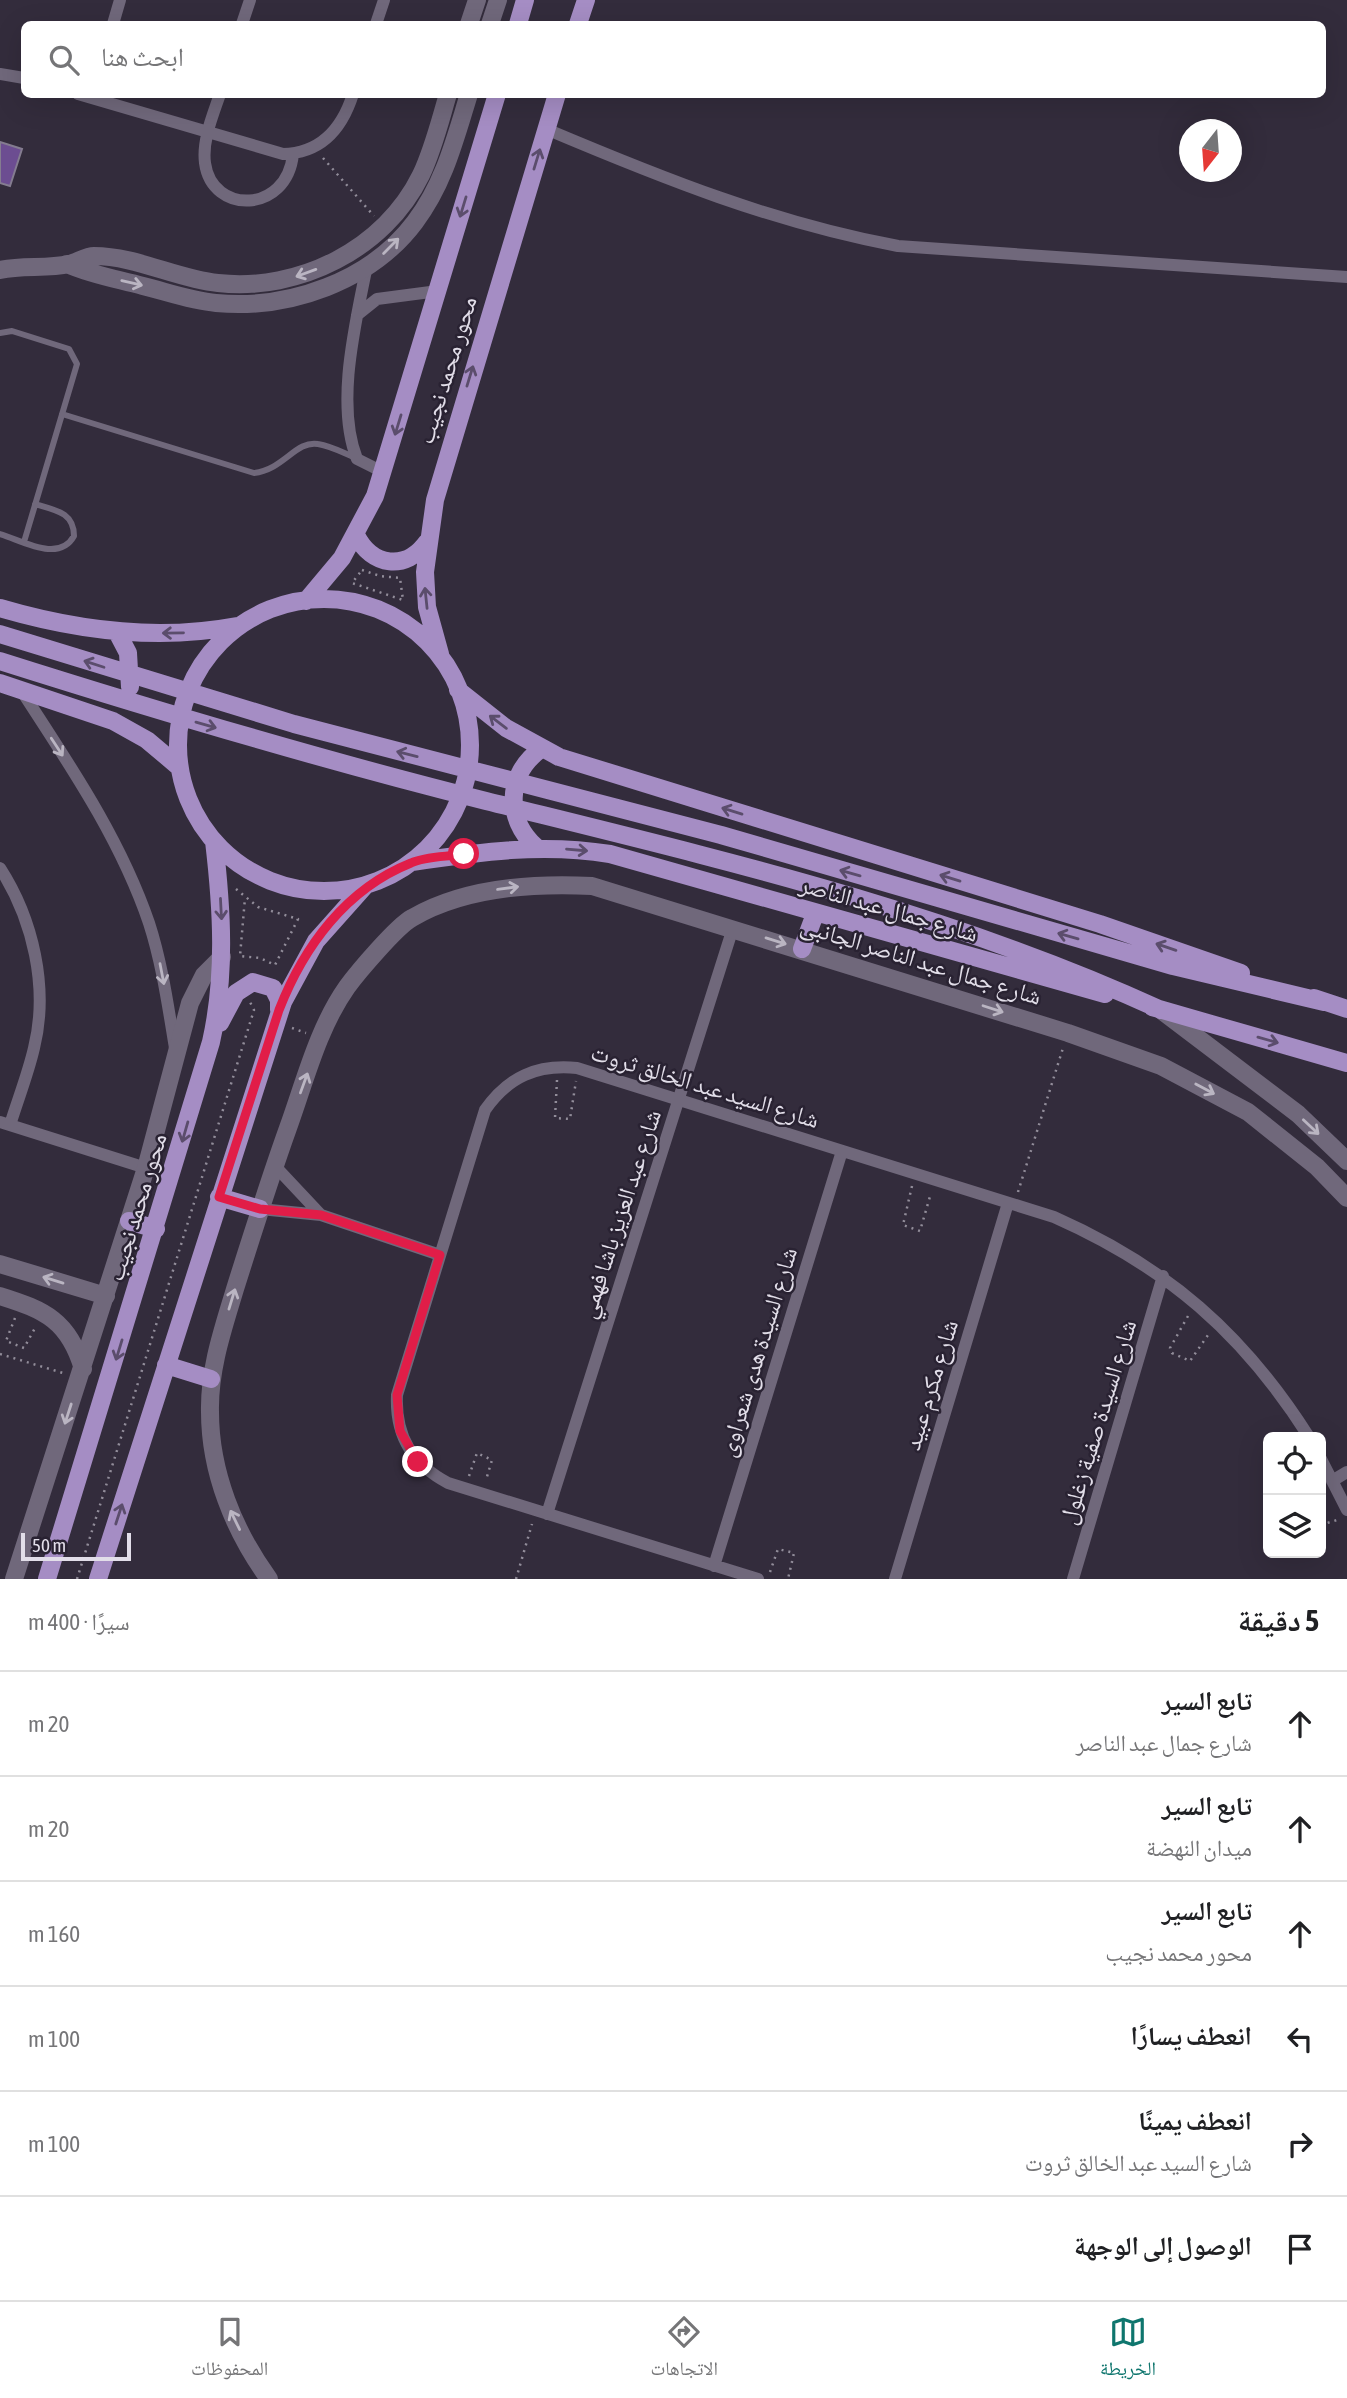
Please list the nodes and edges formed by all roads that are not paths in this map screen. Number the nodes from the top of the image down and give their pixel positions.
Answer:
1 (120, 0) edge
2 (250, 0) edge
3 (384, 0) edge
4 (477, 0) edge
5 (498, 0) edge
6 (526, 0) edge
7 (586, 0) edge
8 (114, 21) edge
9 (243, 21) edge
10 (377, 21) edge
11 (470, 21) edge
12 (491, 21) edge
13 (519, 21) edge
14 (579, 21) edge
15 (0, 74) edge
16 (21, 78) edge
17 (93, 98) edge
18 (219, 98) edge
19 (351, 98) edge
20 (447, 98) edge
21 (468, 98) edge
22 (496, 98) edge
23 (556, 98) edge
24 (546, 129) junction
25 (208, 134) junction
26 (293, 154) junction
27 (67, 264) junction
28 (367, 265) junction
29 (0, 270) edge
30 (1347, 277) edge
31 (438, 291) junction
32 (357, 315) junction
33 (0, 333) edge
34 (62, 414) junction
35 (357, 459) junction
36 (383, 472) junction
37 (35, 504) junction
38 (0, 534) edge
39 (356, 535) junction
40 (24, 542) junction
41 (427, 542) junction
42 (306, 601) junction
43 (0, 608) edge
44 (240, 625) junction
45 (117, 632) junction
46 (0, 634) edge
47 (0, 661) edge
48 (444, 663) junction
49 (0, 683) edge
50 (20, 689) junction
51 (458, 690) junction
52 (113, 721) junction
53 (541, 749) junction
54 (179, 767) junction
55 (214, 841) junction
56 (537, 847) junction
57 (412, 862) junction
58 (0, 868) edge
59 (365, 885) junction
60 (815, 914) junction
61 (733, 928) junction
62 (802, 949) junction
63 (222, 957) junction
64 (1324, 1002) junction
65 (1347, 1009) edge
66 (279, 1010) junction
67 (1161, 1010) junction
68 (214, 1028) junction
69 (177, 1058) junction
70 (1347, 1063) edge
71 (679, 1100) junction
72 (5, 1123) edge
73 (842, 1151) junction
74 (1347, 1161) edge
75 (275, 1166) junction
76 (146, 1168) junction
77 (219, 1197) junction
78 (1347, 1198) edge
79 (1011, 1204) junction
80 (260, 1209) junction
81 (321, 1215) junction
82 (129, 1221) junction
83 (156, 1229) junction
84 (440, 1255) junction
85 (0, 1264) edge
86 (1163, 1276) junction
87 (0, 1296) edge
88 (106, 1296) junction
89 (166, 1365) junction
90 (81, 1374) junction
91 (211, 1378) junction
92 (1305, 1432) edge
93 (1326, 1469) edge
94 (1347, 1472) edge
95 (1332, 1481) junction
96 (1347, 1510) edge
97 (541, 1512) junction
98 (714, 1566) junction
99 (14, 1579) edge
100 (47, 1579) edge
101 (98, 1579) edge
102 (269, 1579) edge
103 (758, 1579) edge
104 (895, 1579) edge
105 (1073, 1579) edge

1 - 8 street
2 - 9 street
3 - 10 street
4 - 11 street
5 - 12 street
6 - 13 main road
7 - 14 main road
15 - 16 street
17 - 25 street
18 - 25 street
19 - 26 street
20 -> 27 street
28 -> 21 street
22 -> 31 main road, محور محمد نجيب
23 - 24 main road, محور محمد نجيب
24 - 30 street
41 -> 24 main road, محور محمد نجيب
25 - 26 street
25 - 26 street
27 -> 28 street
27 - 29 street
28 - 32 street
31 - 32 street
31 -> 36 main road, محور محمد نجيب
32 - 35 street
33 - 34 lane
34 - 35 lane
34 - 37 lane
35 - 36 street
36 - 39 main road, محور محمد نجيب
37 - 40 lane
37 - 40 lane
38 - 40 lane
39 - 41 main road
39 - 42 main road, محور محمد نجيب
48 -> 41 main road, محور محمد نجيب
42 - 44 main road
42 - 48 main road
43 - 45 main road
44 -> 45 main road
44 - 54 main road
45 - 52 main road
64 -> 46 main road
47 -> 67 main road
48 - 51 main road
49 - 50 main road
50 - 52 main road
50 -> 69 street
53 -> 51 main road, شارع جمال عبد الناصر
51 - 57 main road
52 - 54 main road
53 - 56 main road
64 -> 53 main road, شارع جمال عبد الناصر
54 - 55 main road
55 - 59 main road
55 -> 63 main road, محور محمد نجيب
56 - 57 main road, شارع جمال عبد الناصر
56 -> 60 main road, شارع جمال عبد الناصر
57 - 59 main road
58 - 72 street
59 - 66 main road
60 - 62 main road
60 - 67 main road, شارع جمال عبد الناصر
61 -> 62 street, شارع جمال عبد الناصر الجانبى
61 - 71 street, شارع عبد العزيز باشا فهمي
75 -> 61 street, شارع جمال عبد الناصر الجانبى
62 -> 78 street, شارع جمال عبد الناصر الجانبى
63 - 68 main road, محور محمد نجيب
63 - 69 street
64 - 65 main road, شارع جمال عبد الناصر
66 - 68 main road
66 - 77 main road
67 -> 70 main road, شارع جمال عبد الناصر
67 -> 74 street
68 -> 83 main road, محور محمد نجيب
69 - 76 street
71 - 73 street, شارع السيد عبد الخالق ثروت
71 - 84 street, شارع السيد عبد الخالق ثروت
71 - 97 street, شارع عبد العزيز باشا فهمي
72 - 76 street
73 - 79 street, شارع السيد عبد الخالق ثروت
73 - 98 street, شارع السيدة هدى شعراوى
75 - 80 street, شارع جمال عبد الناصر الجانبى
75 - 81 street
76 - 82 street
77 - 80 main road
77 - 89 main road
79 - 86 street, شارع السيد عبد الخالق ثروت
79 - 104 street, شارع مكرم عبيد
80 - 81 street
91 -> 80 street, شارع جمال عبد الناصر الجانبى
81 - 84 street
82 - 83 main road
82 - 88 street
83 -> 100 main road, محور محمد نجيب
84 - 97 street, شارع السيد عبد الخالق ثروت
88 -> 85 street
86 - 92 street, شارع السيد عبد الخالق ثروت
86 - 105 street, شارع السيدة صفية زغلول
87 - 90 street
88 - 90 street
89 - 91 main road
101 -> 89 main road
90 -> 99 street
102 -> 91 street, شارع جمال عبد الناصر الجانبى
93 - 95 street
94 - 95 street
95 - 96 street
97 - 98 street, شارع السيد عبد الخالق ثروت
98 - 103 street, شارع السيد عبد الخالق ثروت

